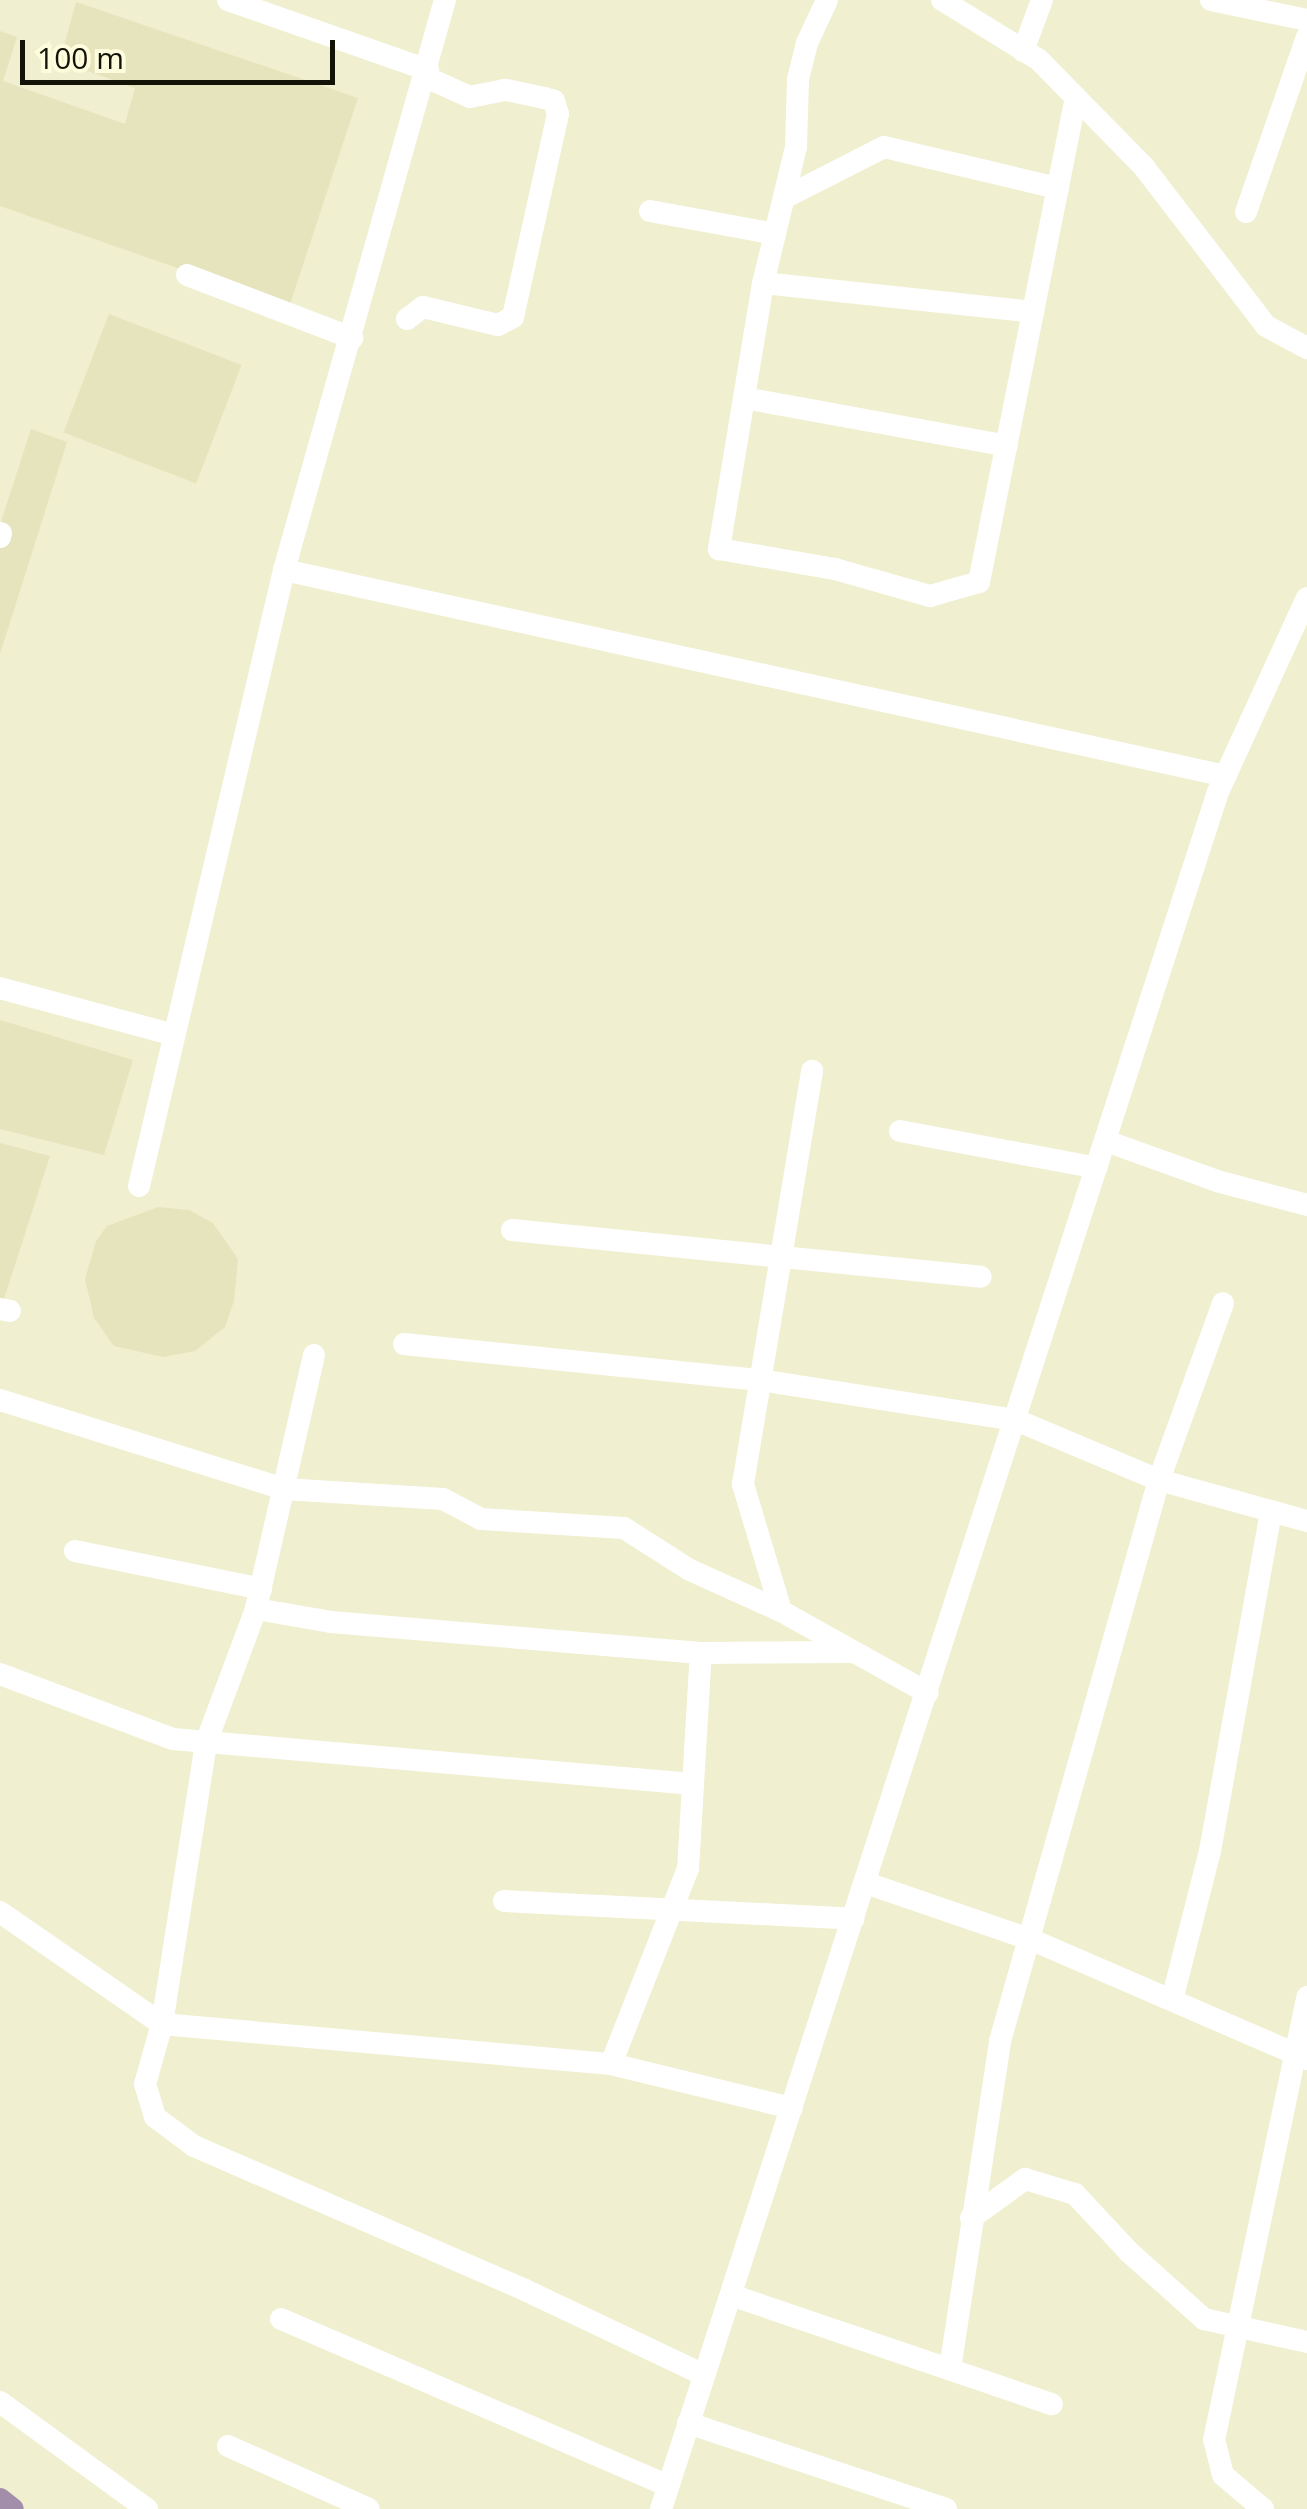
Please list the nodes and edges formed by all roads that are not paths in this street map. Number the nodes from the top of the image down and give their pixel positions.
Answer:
1 (228, 0) edge
2 (446, 0) edge
3 (827, 0) edge
4 (942, 0) edge
5 (1042, 0) edge
6 (1211, 0) edge
7 (1307, 20) edge
8 (1307, 38) edge
9 (1023, 50) junction
10 (427, 74) junction
11 (1076, 98) junction
12 (1058, 188) junction
13 (784, 198) junction
14 (650, 211) dead end
15 (1246, 212) dead end
16 (775, 234) junction
17 (187, 275) dead end
18 (763, 283) junction
19 (1034, 312) junction
20 (408, 319) dead end
21 (352, 338) junction
22 (1307, 348) edge
23 (744, 398) junction
24 (1006, 446) junction
25 (284, 570) junction
26 (1307, 598) edge
27 (1226, 776) junction
28 (0, 988) edge
29 (174, 1034) junction
30 (812, 1071) dead end
31 (900, 1131) dead end
32 (1106, 1142) junction
33 (1097, 1168) junction
34 (139, 1186) dead end
35 (1307, 1205) edge
36 (512, 1230) dead end
37 (781, 1255) junction
38 (980, 1277) dead end
39 (1223, 1303) dead end
40 (404, 1344) dead end
41 (314, 1355) dead end
42 (760, 1380) junction
43 (0, 1400) edge
44 (1016, 1420) junction
45 (1159, 1480) junction
46 (284, 1489) junction
47 (1270, 1511) junction
48 (1307, 1522) edge
49 (75, 1551) dead end
50 (258, 1599) junction
51 (781, 1612) junction
52 (854, 1652) junction
53 (700, 1653) junction
54 (0, 1674) edge
55 (928, 1693) junction
56 (206, 1743) junction
57 (693, 1784) junction
58 (866, 1883) junction
59 (504, 1901) dead end
60 (670, 1910) junction
61 (0, 1912) edge
62 (854, 1919) junction
63 (1030, 1939) junction
64 (1307, 1997) edge
65 (1172, 2000) junction
66 (162, 2024) junction
67 (1301, 2056) edge
68 (611, 2064) junction
69 (792, 2108) junction
70 (972, 2218) junction
71 (730, 2295) junction
72 (281, 2319) dead end
73 (1235, 2326) junction
74 (1307, 2342) edge
75 (950, 2369) junction
76 (704, 2375) junction
77 (0, 2402) edge
78 (1052, 2404) dead end
79 (688, 2424) junction
80 (228, 2446) dead end
81 (668, 2486) junction
82 (147, 2509) edge
83 (368, 2509) edge
84 (661, 2509) edge
85 (946, 2509) edge
86 (1263, 2509) edge

1 - 10 street
2 - 10 street
3 - 13 street
4 - 9 street
5 - 9 street
6 - 7 street
8 - 15 street
9 - 11 street
10 - 20 street
10 - 21 street
11 - 12 street
11 - 22 street
12 - 13 street
12 - 19 street
13 - 16 street
14 - 16 street
16 - 18 street
17 - 21 street
18 - 19 street
18 - 23 street
19 - 24 street
21 - 25 street
23 - 24 street
23 - 24 street
25 - 27 street
25 - 29 street
26 - 27 street
27 - 32 street
28 - 29 street
29 - 34 street
30 - 37 street
31 - 33 street
32 - 33 street
32 - 35 street
33 - 44 street
36 - 37 street
37 - 38 street
37 - 42 street
39 - 45 street
40 - 42 street
41 - 46 street
42 - 44 street
42 - 51 street
43 - 46 street
44 - 45 street
44 - 55 street
45 - 47 street
45 - 63 street
46 - 50 street
46 - 51 street
47 - 48 street
47 - 65 street
49 - 50 street
50 - 53 street
50 - 56 street
51 - 52 street
52 - 53 street
52 - 55 street
53 - 57 street
54 - 56 street
55 - 58 street
56 - 57 street
56 - 66 street
57 - 60 street
58 - 62 street
58 - 63 street
59 - 60 street
60 - 62 street
60 - 68 street
61 - 66 street
62 - 69 street
63 - 65 street
63 - 70 street
64 - 67 street
65 - 67 street
66 - 68 street
66 - 76 street
67 - 73 street
68 - 69 street
69 - 71 street
70 - 73 street
70 - 75 street
71 - 75 street
71 - 76 street
72 - 81 street
73 - 74 street
73 - 86 street
75 - 78 street
76 - 79 street
77 - 82 street
79 - 81 street
79 - 85 street
80 - 83 street
81 - 84 street

